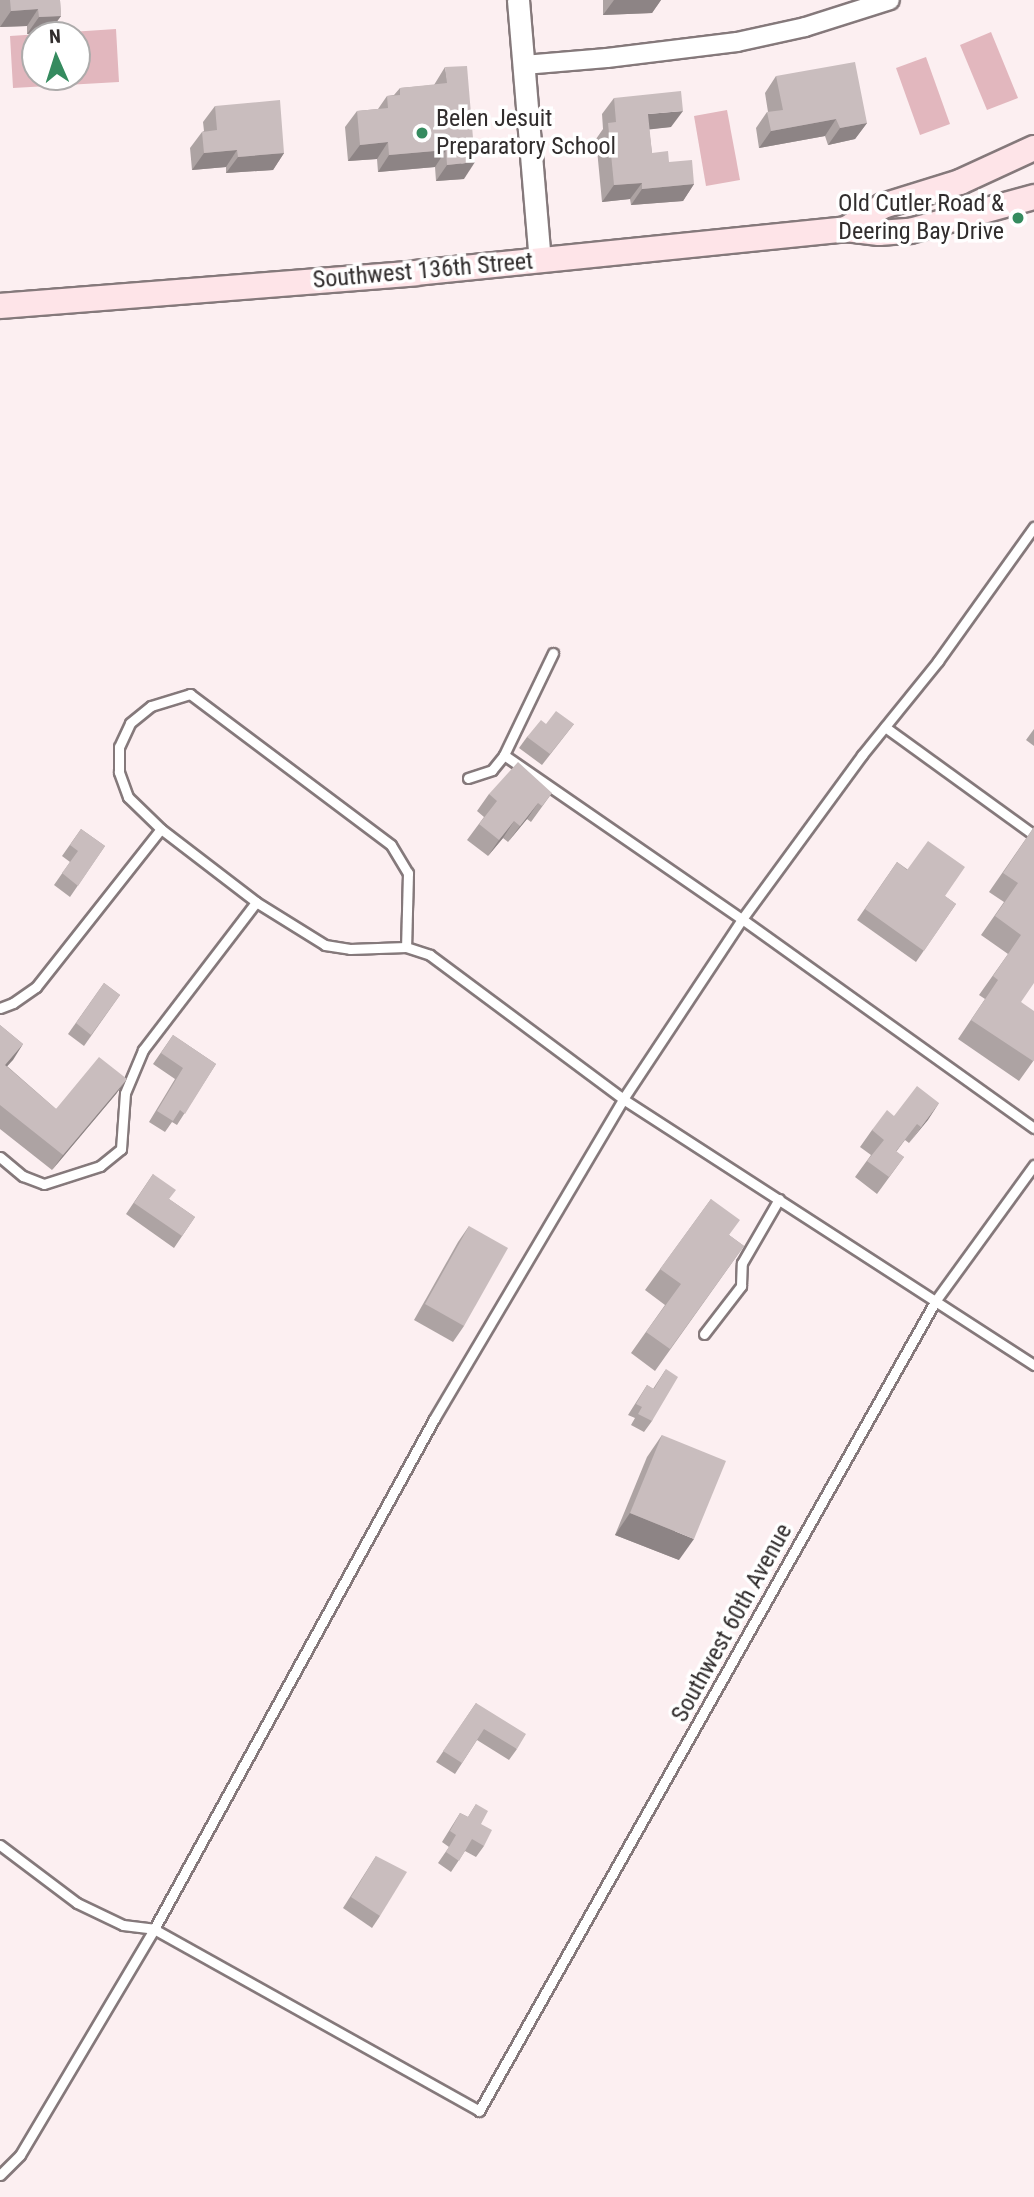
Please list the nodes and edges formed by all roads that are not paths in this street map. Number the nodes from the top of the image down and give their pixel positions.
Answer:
1 (519, 0) edge
2 (890, 0) edge
3 (524, 65) junction
4 (1034, 148) edge
5 (1034, 164) edge
6 (960, 182) junction
7 (1034, 197) edge
8 (846, 229) junction
9 (540, 260) junction
10 (0, 306) edge
11 (1034, 527) edge
12 (553, 653) dead end
13 (885, 727) junction
14 (504, 755) junction
15 (468, 779) dead end
16 (161, 829) junction
17 (1034, 835) edge
18 (256, 902) junction
19 (742, 919) junction
20 (406, 947) junction
21 (0, 1008) edge
22 (623, 1099) junction
23 (1034, 1128) edge
24 (0, 1157) edge
25 (1034, 1165) edge
26 (779, 1199) junction
27 (936, 1300) junction
28 (704, 1334) dead end
29 (1034, 1365) edge
30 (0, 1845) edge
31 (154, 1929) junction
32 (0, 2175) edge

1 - 3 street
2 - 3 street
3 - 9 street
4 - 6 main road, Southwest 136th Street
5 - 6 main road
6 - 8 main road, Southwest 136th Street
7 - 8 main road, Southwest 136th Street
8 - 9 main road, Southwest 136th Street
9 - 10 main road, Southwest 136th Street
11 - 13 lane
12 - 14 lane
13 - 17 lane
13 - 19 lane
14 - 15 lane
14 - 19 lane
16 - 18 lane
16 - 20 lane
16 - 21 lane
18 - 20 lane
18 - 24 lane
19 - 22 lane
19 - 23 lane
20 - 22 lane
22 - 26 lane
22 - 31 lane
25 - 27 lane, Southwest 60th Avenue
26 - 27 lane
26 - 28 lane
27 - 29 lane
27 - 31 lane, Southwest 60th Avenue
30 - 31 lane
31 - 32 lane

